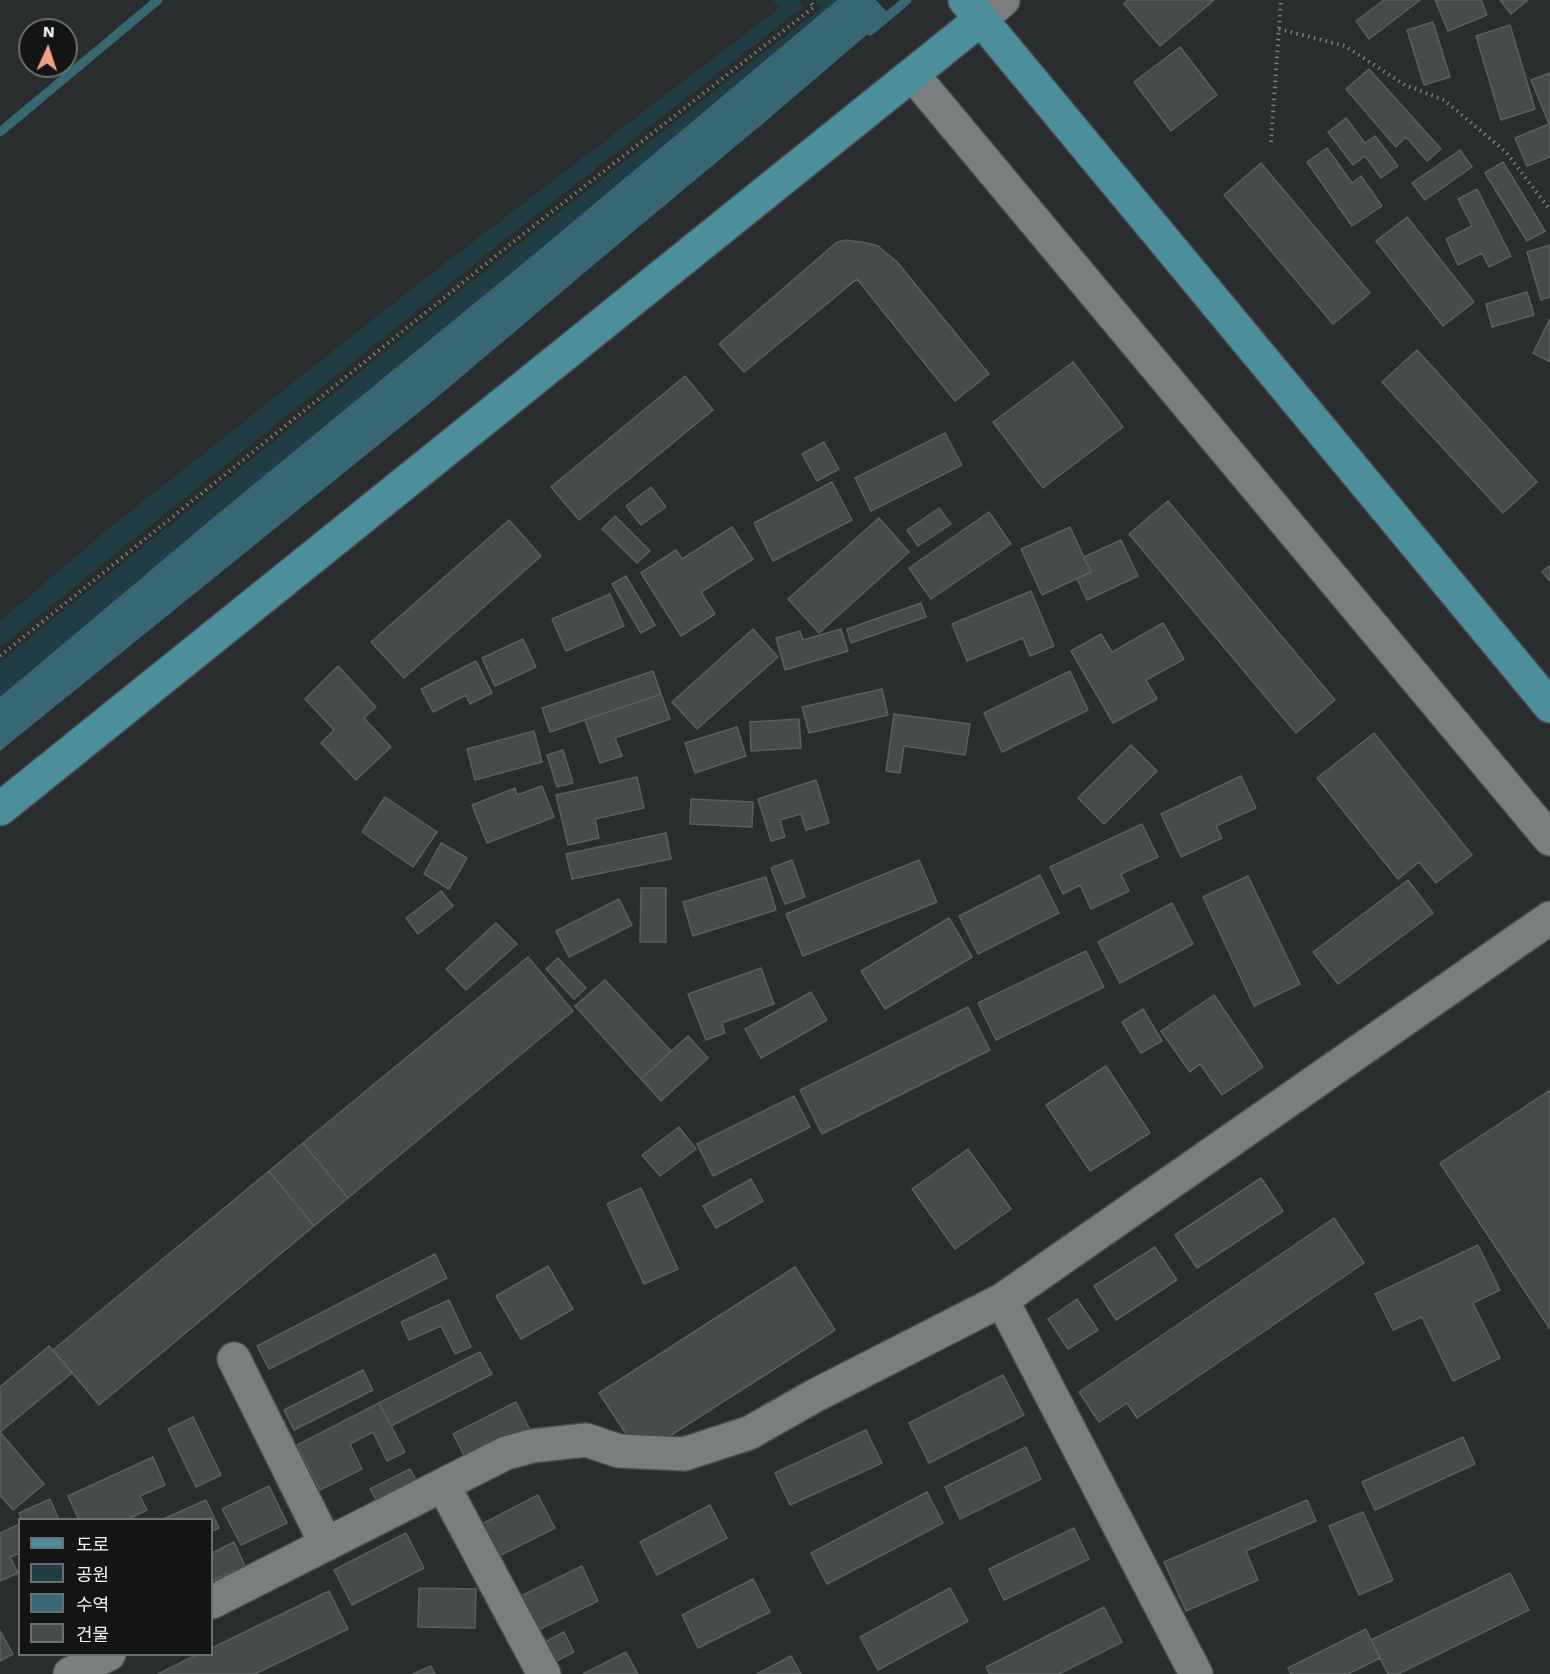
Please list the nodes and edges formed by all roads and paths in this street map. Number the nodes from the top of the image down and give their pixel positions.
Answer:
1 (809, 0) edge
2 (1281, 0) edge
3 (983, 6) edge
4 (1279, 28) junction
5 (913, 75) junction
6 (1271, 142) dead end
7 (1550, 210) edge
8 (0, 656) edge
9 (1550, 706) edge
10 (0, 809) edge
11 (1550, 839) edge
12 (1550, 918) edge
13 (1002, 1300) junction
14 (234, 1359) dead end
15 (443, 1485) junction
16 (326, 1544) junction
17 (213, 1601) edge
18 (105, 1656) edge
19 (70, 1674) edge
20 (544, 1674) edge
21 (1196, 1674) edge

1 - 8 path
2 - 4 path
3 - 5 main road
3 - 9 main road
4 - 6 path
4 - 7 path
5 - 10 main road
5 - 11 street
12 - 13 street
13 - 15 street
13 - 21 street
14 - 16 street
15 - 16 street
15 - 20 street
16 - 17 street
18 - 19 street

